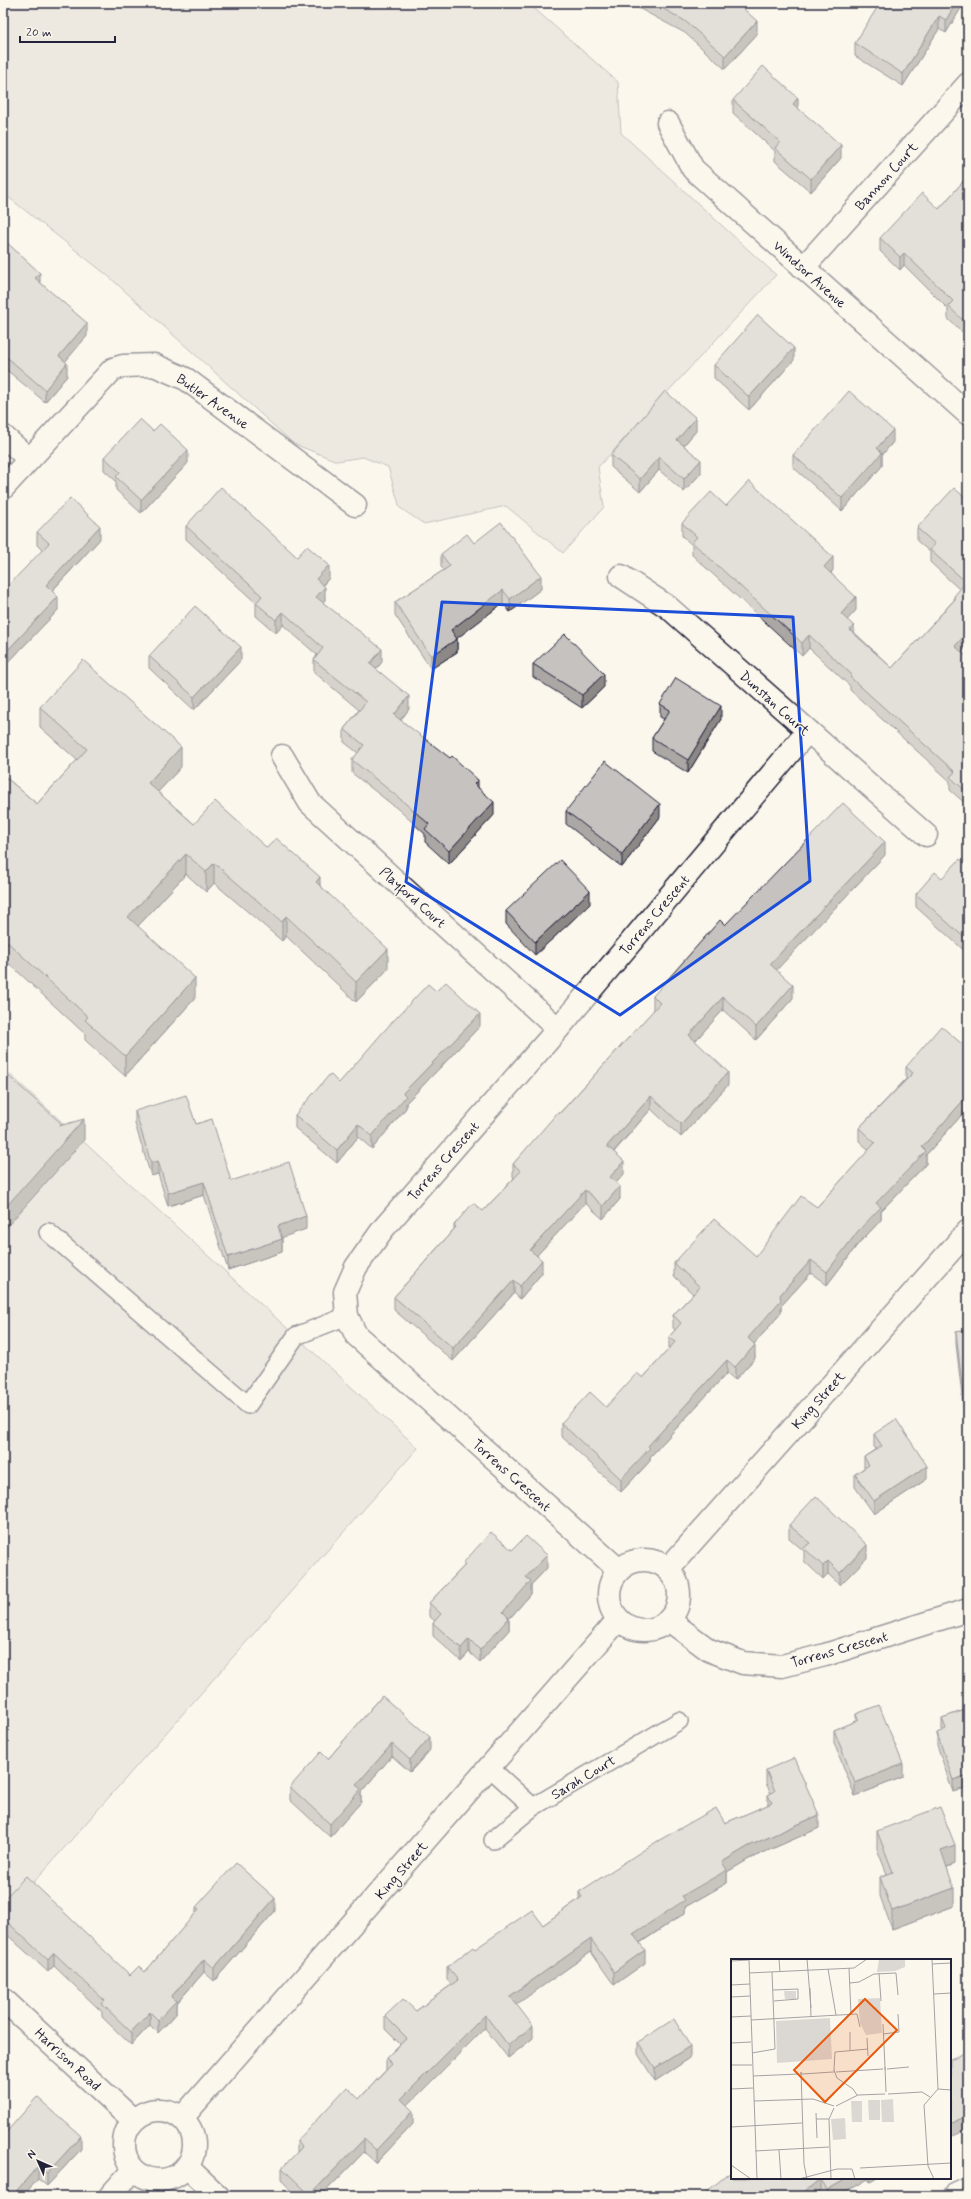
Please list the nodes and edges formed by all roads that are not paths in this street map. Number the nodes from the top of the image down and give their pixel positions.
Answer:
1 (968, 84) edge
2 (668, 123) dead end
3 (803, 268) junction
4 (968, 414) edge
5 (3, 436) edge
6 (29, 459) junction
7 (3, 488) edge
8 (355, 505) dead end
9 (621, 576) dead end
10 (807, 732) junction
11 (282, 756) dead end
12 (926, 835) dead end
13 (558, 1029) junction
14 (968, 1231) edge
15 (48, 1232) dead end
16 (347, 1316) junction
17 (668, 1568) junction
18 (619, 1570) junction
19 (968, 1610) edge
20 (618, 1620) junction
21 (670, 1621) junction
22 (679, 1721) dead end
23 (490, 1768) junction
24 (532, 1807) junction
25 (493, 1840) dead end
26 (3, 1999) edge
27 (182, 2118) junction
28 (133, 2120) junction
29 (187, 2167) junction
30 (132, 2170) junction
31 (968, 2190) edge
32 (110, 2196) edge
33 (218, 2196) edge
34 (955, 2196) edge

1 - 3 street, Bannon Court
2 - 3 street, Windsor Avenue
3 - 4 street, Windsor Avenue
5 - 6 street
6 - 7 street, Butler Avenue
6 - 8 street, Butler Avenue
9 - 10 street, Dunstan Court
10 - 12 street, Dunstan Court
10 - 13 street, Torrens Crescent
11 - 13 street, Playford Court
13 - 16 street, Torrens Crescent
14 - 17 street, King Street
15 - 16 lane
16 - 18 street, Torrens Crescent
17 - 18 street
17 - 21 street
18 - 20 street
19 - 21 street, Torrens Crescent
20 - 21 street
20 - 23 street, King Street
22 - 24 lane, Sarah Court
23 - 24 lane
23 - 27 street, King Street
24 - 25 lane, Sarah Court
26 - 28 street, Harrison Road
27 - 28 street
27 - 29 street
28 - 30 street
29 - 30 street
29 - 33 street
30 - 32 street
31 - 34 street

